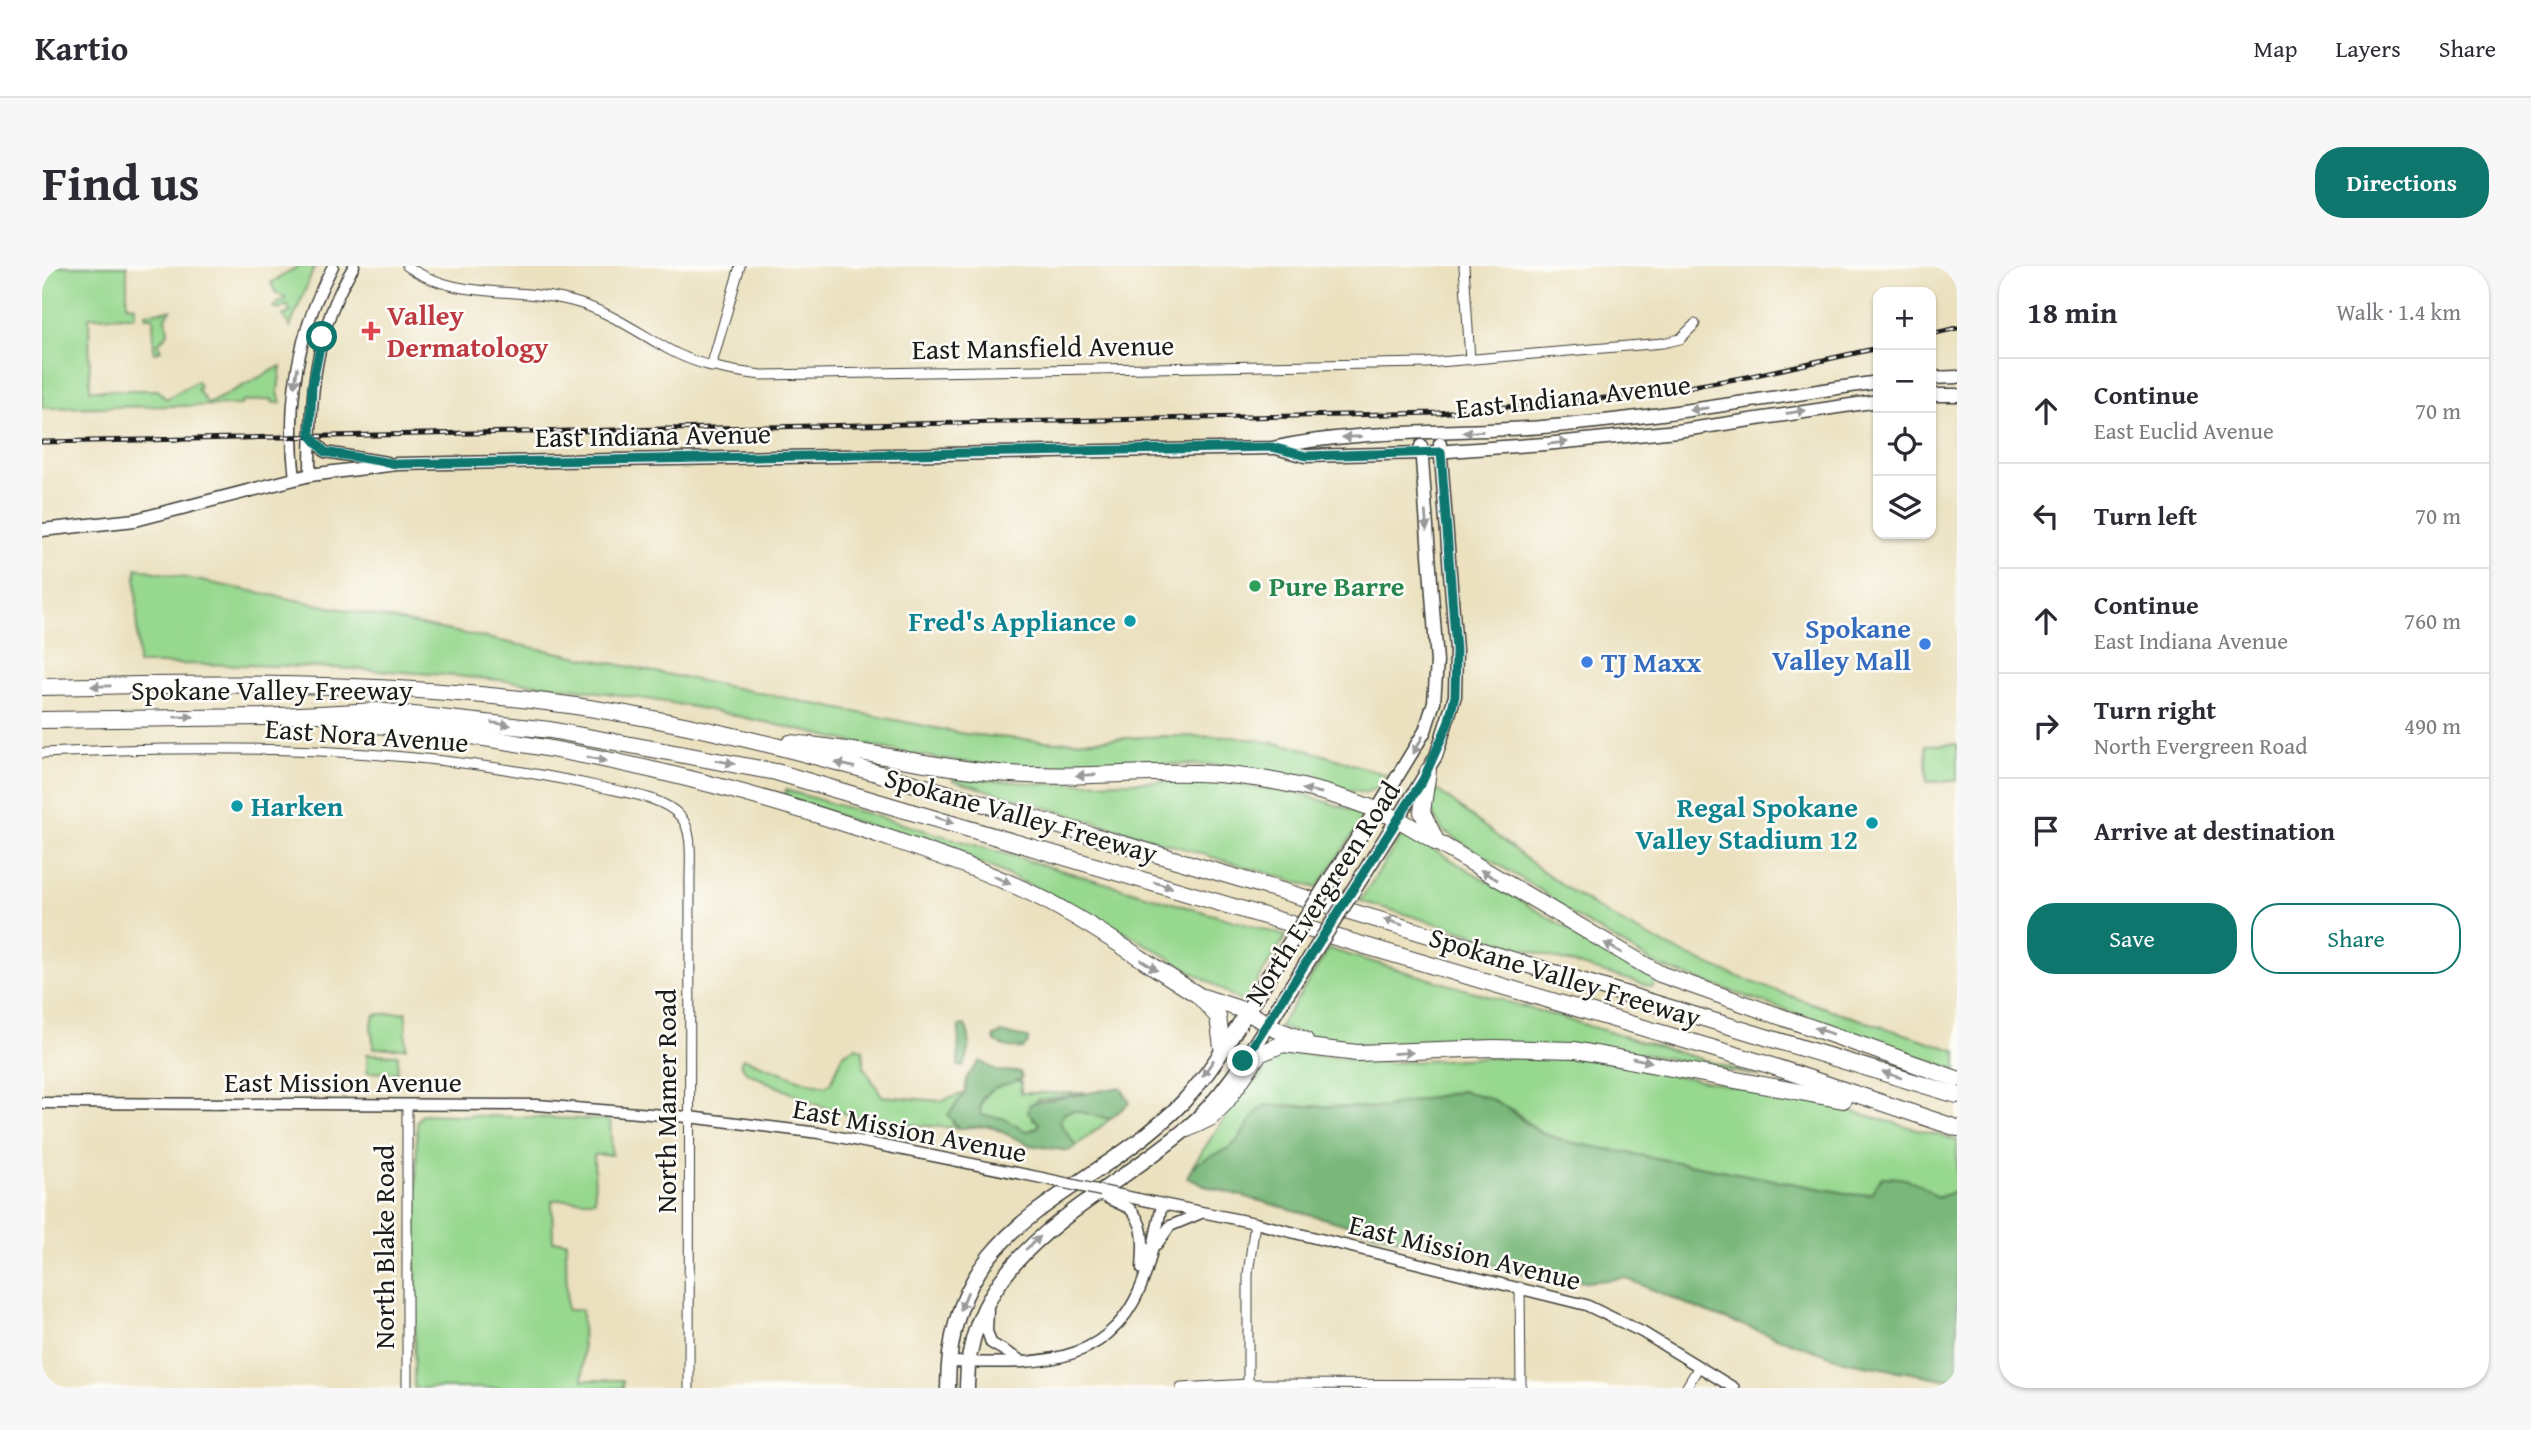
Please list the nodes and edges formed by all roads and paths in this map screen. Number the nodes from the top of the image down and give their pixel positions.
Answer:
1 (333, 266) edge
2 (354, 266) edge
3 (407, 266) edge
4 (740, 266) edge
5 (1464, 266) edge
6 (1695, 324) dead end
7 (1470, 360) junction
8 (711, 366) junction
9 (1957, 377) edge
10 (1936, 378) edge
11 (1873, 383) edge
12 (1957, 395) edge
13 (1936, 396) edge
14 (1873, 402) edge
15 (1440, 434) junction
16 (310, 435) junction
17 (1420, 435) junction
18 (1272, 447) junction
19 (1441, 452) junction
20 (1421, 453) junction
21 (397, 464) junction
22 (310, 475) junction
23 (295, 479) junction
24 (42, 530) edge
25 (42, 687) edge
26 (262, 717) junction
27 (42, 720) edge
28 (748, 739) junction
29 (42, 753) edge
30 (1428, 771) junction
31 (1377, 810) junction
32 (681, 816) joint
33 (1398, 819) junction
34 (1439, 845) junction
35 (1198, 995) junction
36 (1246, 1011) junction
37 (1267, 1024) junction
38 (1222, 1046) junction
39 (1335, 1050) junction
40 (1957, 1079) edge
41 (1957, 1095) edge
42 (42, 1103) edge
43 (407, 1105) junction
44 (689, 1117) junction
45 (1186, 1129) junction
46 (1957, 1129) edge
47 (1134, 1204) junction
48 (1162, 1205) junction
49 (1201, 1213) junction
50 (1255, 1223) junction
51 (1151, 1253) junction
52 (1141, 1286) junction
53 (1520, 1287) junction
54 (990, 1296) junction
55 (949, 1362) junction
56 (967, 1362) junction
57 (1026, 1362) junction
58 (1698, 1368) junction
59 (1248, 1384) junction
60 (1393, 1386) edge
61 (1521, 1387) edge
62 (407, 1388) edge
63 (688, 1388) edge
64 (948, 1388) edge
65 (967, 1388) edge
66 (1181, 1388) edge
67 (1685, 1388) edge
68 (1734, 1388) edge

1 -> 23 street
2 - 16 street
3 - 8 street, East Mansfield Avenue
4 - 8 street
5 - 7 street
6 - 7 street, East Mansfield Avenue
7 - 8 street, East Mansfield Avenue
9 - 10 main road
11 -> 15 main road, East Indiana Avenue
12 - 13 main road
19 -> 14 main road, East Indiana Avenue
15 - 17 main road, East Indiana Avenue
15 - 19 main road, North Evergreen Road
16 - 21 street
16 - 22 street
17 -> 18 main road, East Indiana Avenue
17 - 20 main road, North Evergreen Road
18 - 20 main road, East Indiana Avenue
18 - 21 main road, East Indiana Avenue
19 - 20 main road, East Indiana Avenue
19 - 30 main road, North Evergreen Road
20 -> 31 main road, North Evergreen Road
21 - 22 main road, East Indiana Avenue
22 - 23 main road, East Indiana Avenue
23 - 24 main road, East Indiana Avenue
28 -> 25 highway, Spokane Valley Freeway
27 -> 26 highway, Spokane Valley Freeway
26 -> 35 highway
26 -> 46 highway, Spokane Valley Freeway
31 -> 28 highway
41 -> 28 highway, Spokane Valley Freeway
29 - 32 street, East Nora Avenue
30 - 33 main road, North Evergreen Road
30 - 34 highway
31 - 33 highway
31 - 36 main road, North Evergreen Road, bridge
32 - 44 street, North Mamer Road
33 - 34 highway
33 - 37 main road, North Evergreen Road, bridge
40 -> 34 highway
35 - 36 highway
35 - 38 highway
36 - 37 highway
36 - 38 main road, North Evergreen Road
37 - 39 highway
37 - 45 main road, North Evergreen Road
38 -> 55 main road, North Evergreen Road
39 - 45 highway
39 -> 46 highway
42 - 43 street, East Mission Avenue
43 - 44 street, East Mission Avenue
43 - 62 street, North Blake Road
44 - 47 street, East Mission Avenue, bridge
44 - 63 street, North Mamer Road
54 -> 45 main road, North Evergreen Road
47 - 48 street, East Mission Avenue
47 - 52 street
48 - 49 street, East Mission Avenue
48 - 51 street
49 - 50 street, East Mission Avenue
49 - 51 street
50 - 53 street, East Mission Avenue
50 - 59 street
51 - 52 street
52 - 57 street
53 - 58 street, East Mission Avenue
53 - 61 street
54 - 56 main road, North Evergreen Road
54 - 57 street
55 - 56 street
55 - 64 main road, North Evergreen Road
56 - 57 street
56 - 65 main road, North Evergreen Road
58 - 67 street
58 - 68 street, East Mission Avenue
59 - 60 street
59 - 66 street
60 - 61 street

